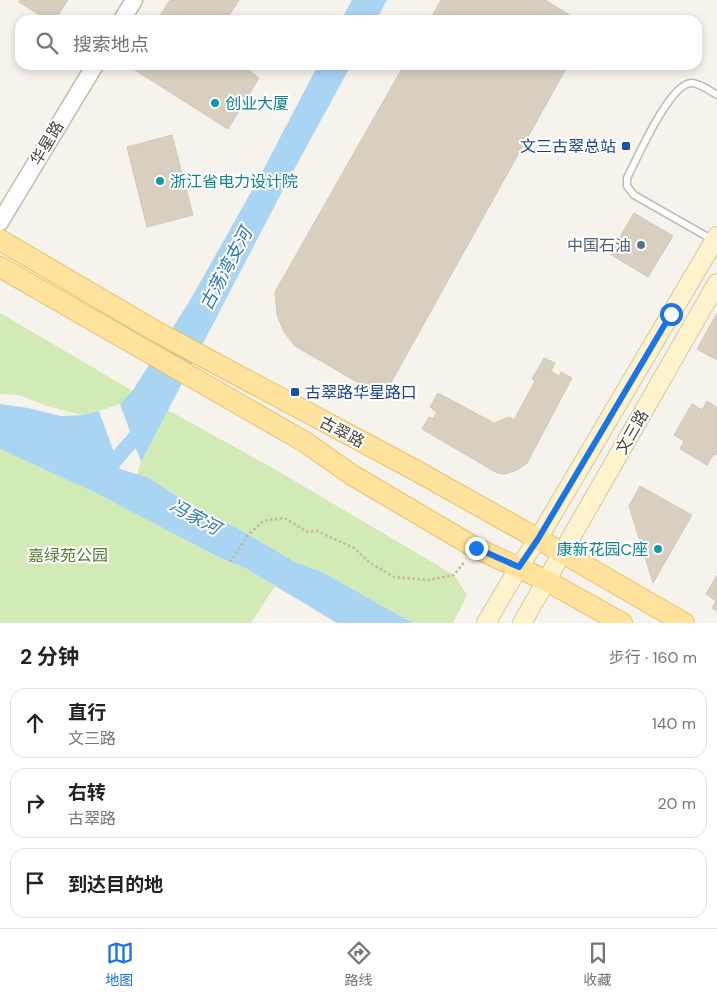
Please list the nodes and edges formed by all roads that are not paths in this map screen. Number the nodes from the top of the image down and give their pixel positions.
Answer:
1 (134, 0) edge
2 (125, 15) edge
3 (92, 70) edge
4 (717, 95) edge
5 (0, 222) edge
6 (716, 238) edge
7 (0, 240) edge
8 (0, 266) edge
9 (717, 283) edge
10 (538, 539) junction
11 (563, 553) junction
12 (519, 567) junction
13 (547, 581) junction
14 (486, 623) edge
15 (522, 623) edge
16 (622, 623) edge
17 (684, 623) edge

1 - 2 street
3 - 5 street, 华星路
4 - 6 lane
6 - 10 main road, 文三路
7 - 10 main road, 古翠路
8 - 12 main road, 古翠路
9 - 11 main road, 文三路
10 - 11 main road, 古翠路
10 - 12 main road, 文三路
11 - 13 main road, 文三路
11 - 17 main road, 古翠路
12 - 13 main road, 古翠路
12 - 14 main road, 文三路
13 - 15 main road, 文三路
13 - 16 main road, 古翠路

